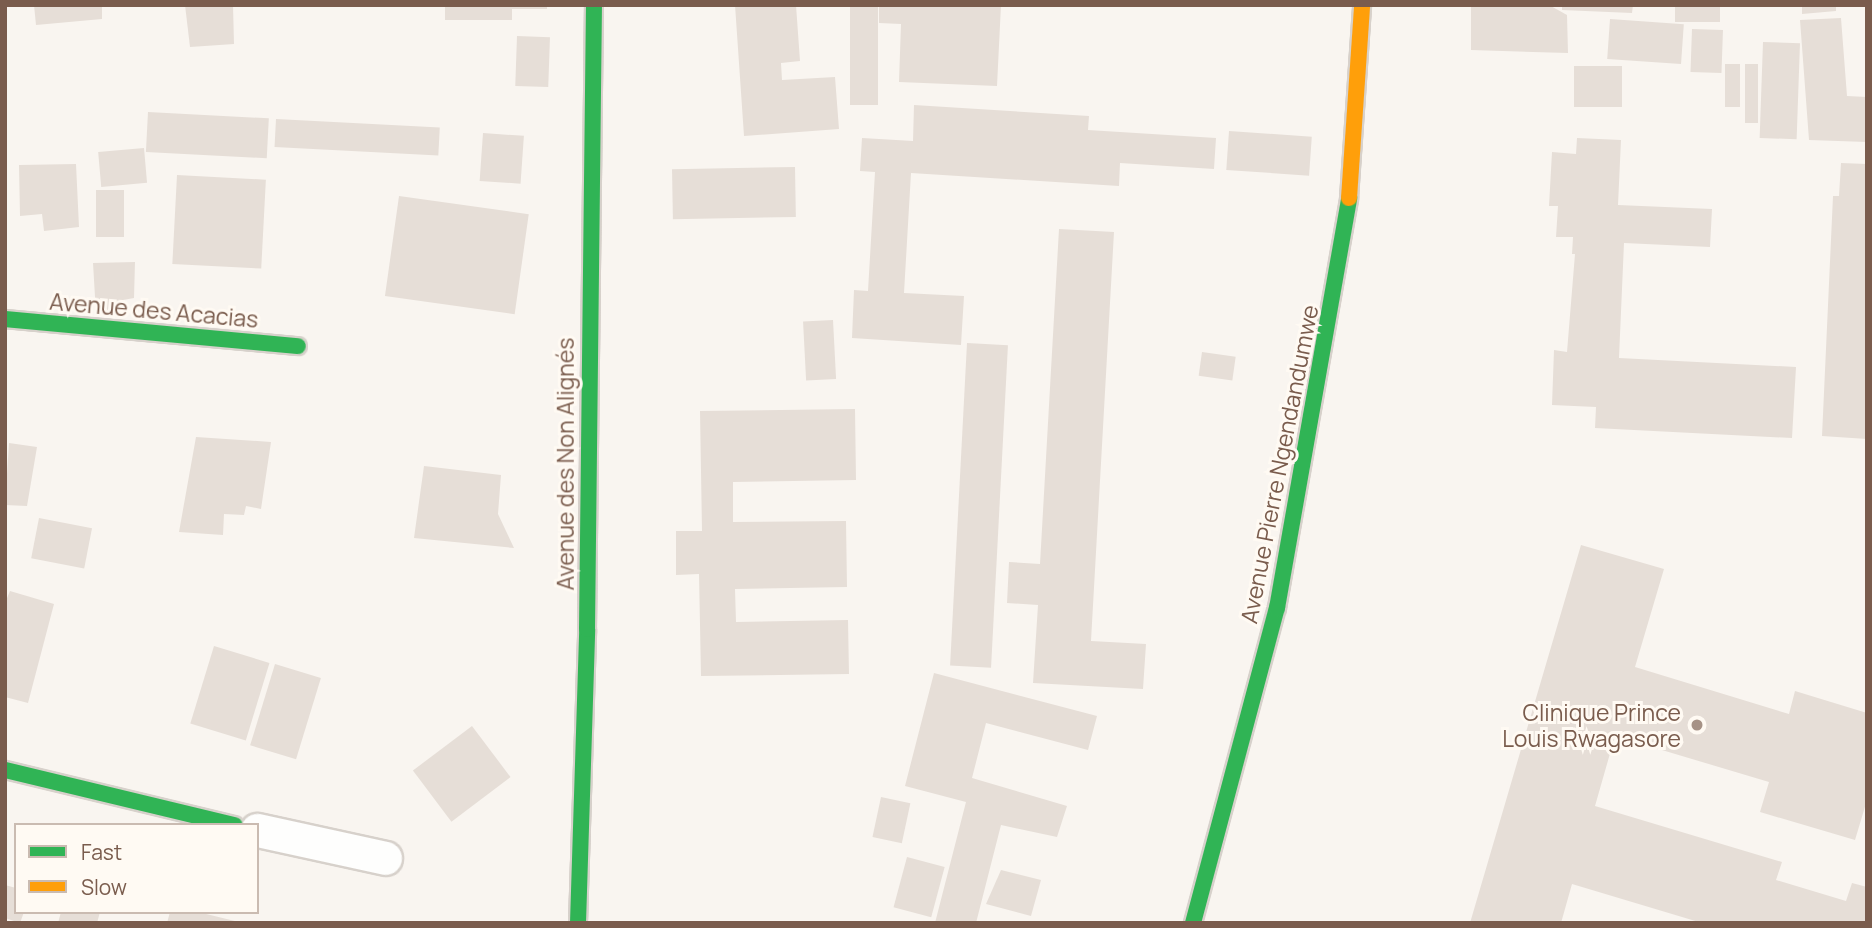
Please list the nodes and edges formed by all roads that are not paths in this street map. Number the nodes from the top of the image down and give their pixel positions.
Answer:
1 (594, 5) edge
2 (1362, 5) edge
3 (5, 319) edge
4 (298, 346) dead end
5 (5, 770) edge
6 (226, 823) edge
7 (259, 830) edge
8 (385, 858) dead end
9 (578, 923) edge
10 (1193, 923) edge

1 - 9 street, Avenue des Non Alignés
2 - 10 street, Avenue Pierre Ngendandumwe
3 - 4 street, Avenue des Acacias
5 - 6 street
7 - 8 street

